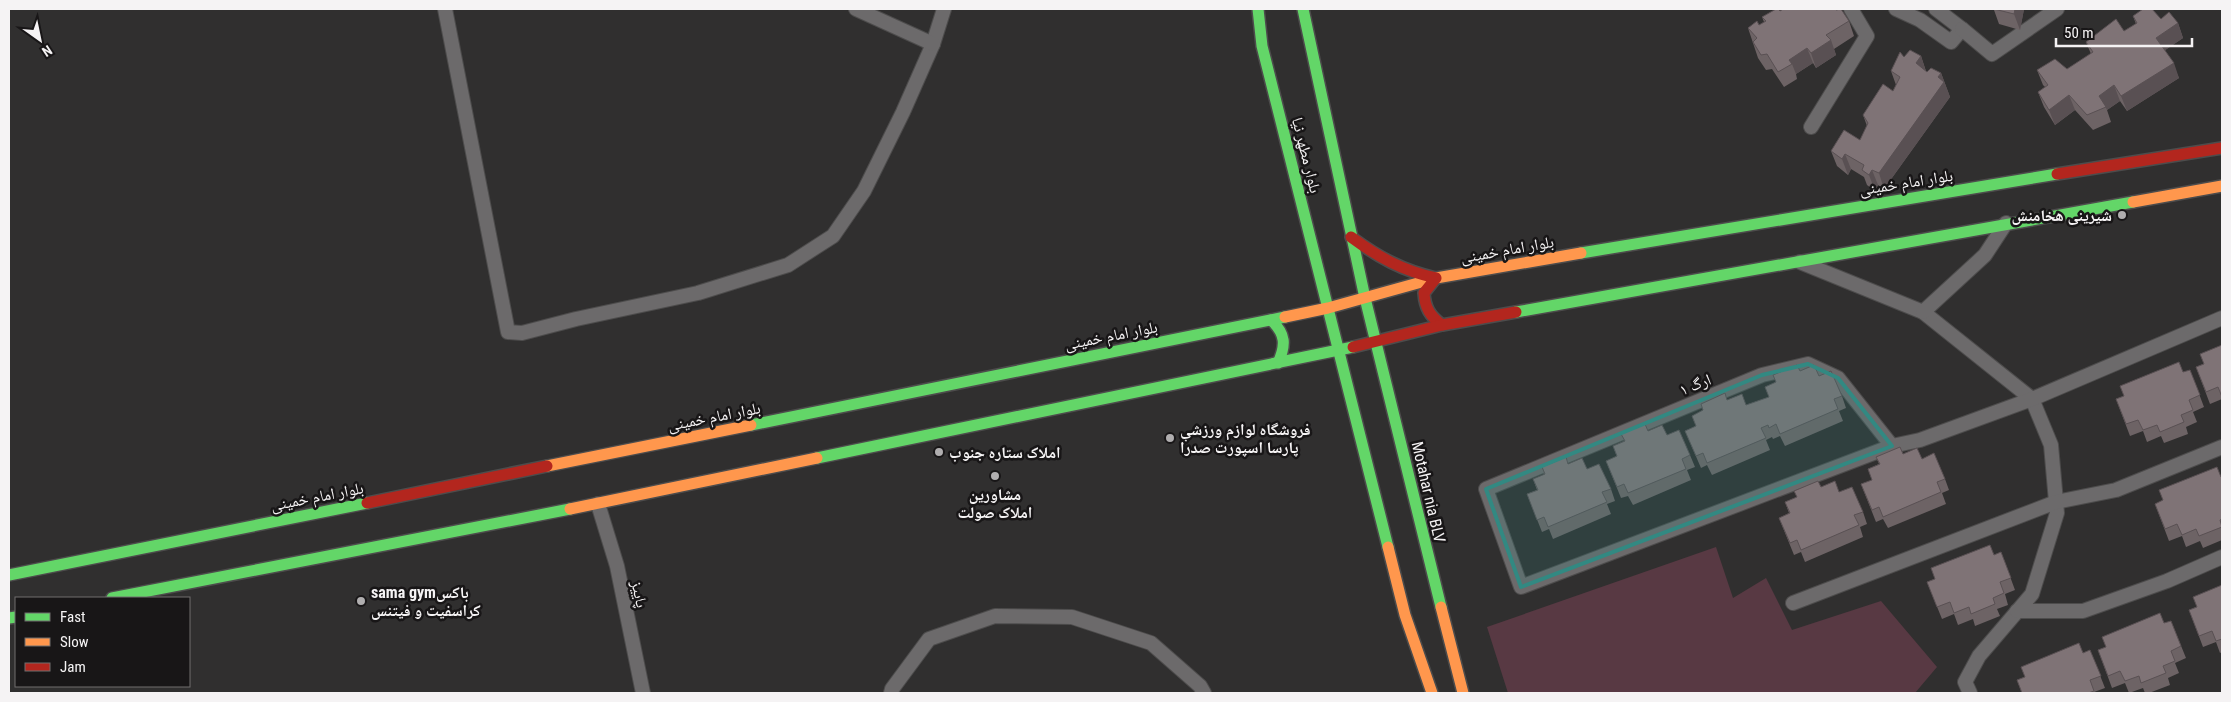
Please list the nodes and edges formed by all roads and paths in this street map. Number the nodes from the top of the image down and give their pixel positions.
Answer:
1 (445, 9) edge
2 (856, 9) edge
3 (944, 9) edge
4 (1258, 9) edge
5 (1302, 9) edge
6 (1851, 9) edge
7 (1896, 9) edge
8 (1936, 9) edge
9 (2057, 9) edge
10 (1962, 29) junction
11 (933, 44) junction
12 (1811, 127) dead end
13 (2222, 148) edge
14 (2222, 186) edge
15 (2006, 223) junction
16 (1351, 237) junction
17 (1800, 262) junction
18 (1436, 278) junction
19 (1365, 298) junction
20 (1328, 308) junction
21 (1923, 312) junction
22 (2222, 318) edge
23 (1271, 320) junction
24 (1442, 325) junction
25 (1378, 342) junction
26 (1340, 350) junction
27 (1278, 363) junction
28 (2032, 399) junction
29 (1892, 446) junction
30 (2222, 447) edge
31 (2056, 502) junction
32 (598, 504) junction
33 (2222, 557) edge
34 (9, 575) edge
35 (117, 597) edge
36 (1793, 603) dead end
37 (2017, 611) junction
38 (643, 693) edge
39 (892, 693) edge
40 (1204, 693) edge
41 (1432, 693) edge
42 (1463, 693) edge
43 (1970, 693) edge

1 - 11 street
2 - 11 street
3 - 11 street
4 - 20 main road, بلوار مطهر نیا
5 - 16 main road, بلوار مطهر نیا
6 - 12 street
7 - 10 street
8 - 10 street
9 - 10 street
13 - 18 main road, بلوار امام خمینی
14 - 15 main road
15 - 17 main road
15 - 21 street
16 - 18 main road
16 - 19 main road, بلوار مطهر نیا
17 - 21 street
17 - 24 main road
18 - 19 main road, بلوار امام خمینی
18 - 24 main road
19 - 20 main road, بلوار امام خمینی
19 - 25 main road, Motahar nia BLV
20 - 23 main road, بلوار امام خمینی
20 - 26 main road
21 - 28 street
22 - 28 street
23 - 27 main road
23 - 34 main road, بلوار امام خمینی
24 - 25 main road
25 - 26 main road
25 - 42 main road, Motahar nia BLV
26 - 27 main road
26 - 41 main road
27 - 32 main road
28 - 29 street
28 - 31 street
29 - 29 street, ارگ ۱
30 - 31 street
31 - 36 street
31 - 37 street
32 - 35 main road
32 - 38 street, پاییز
33 - 37 street
37 - 43 street
39 - 40 street

